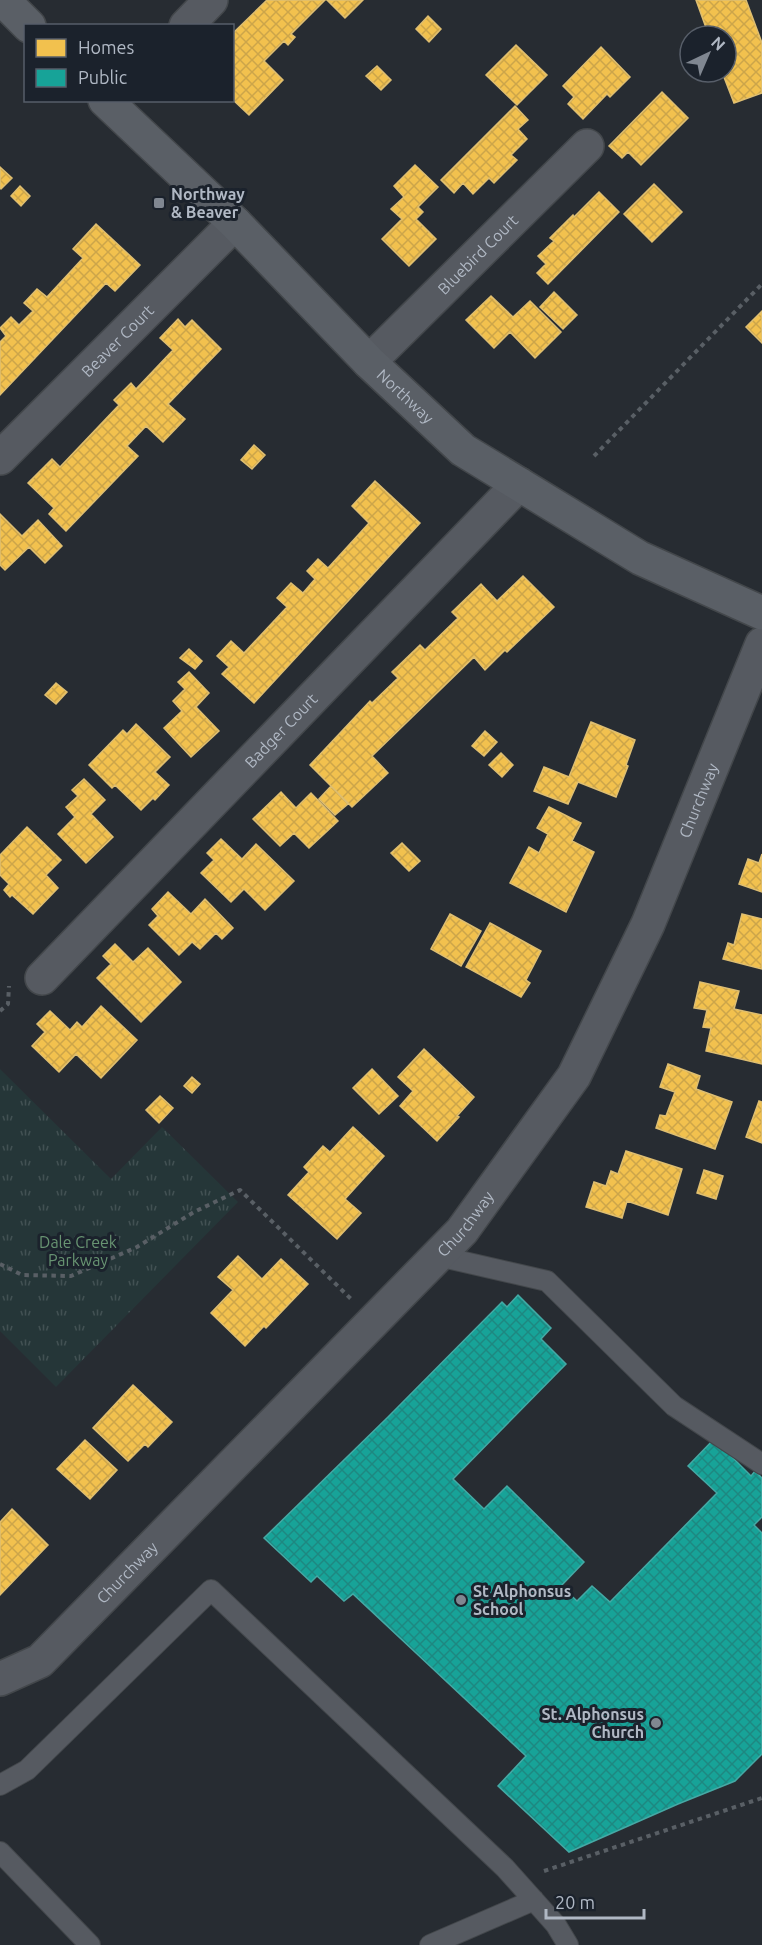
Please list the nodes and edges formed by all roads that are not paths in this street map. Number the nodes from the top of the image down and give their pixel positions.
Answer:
1 (3, 0) edge
2 (211, 0) edge
3 (27, 24) edge
4 (188, 24) edge
5 (109, 102) edge
6 (587, 146) dead end
7 (235, 223) junction
8 (369, 362) junction
9 (0, 458) edge
10 (519, 484) junction
11 (762, 613) edge
12 (762, 644) edge
13 (26, 977) road end
14 (438, 1256) junction
15 (762, 1465) edge
16 (0, 1679) edge
17 (0, 1785) edge
18 (0, 1852) edge
19 (534, 1900) junction
20 (90, 1945) edge
21 (430, 1945) edge
22 (568, 1945) edge

1 - 3 street
2 - 4 street
5 - 7 street, Northway
6 - 8 street, Bluebird Court
7 - 8 street, Northway
7 - 9 street, Beaver Court
8 - 10 street, Northway
10 - 11 street, Northway
10 - 13 street, Badger Court
12 - 14 street, Churchway
14 - 15 lane
14 - 16 street, Churchway
17 - 19 lane
18 - 20 lane
19 - 21 lane
19 - 22 lane

